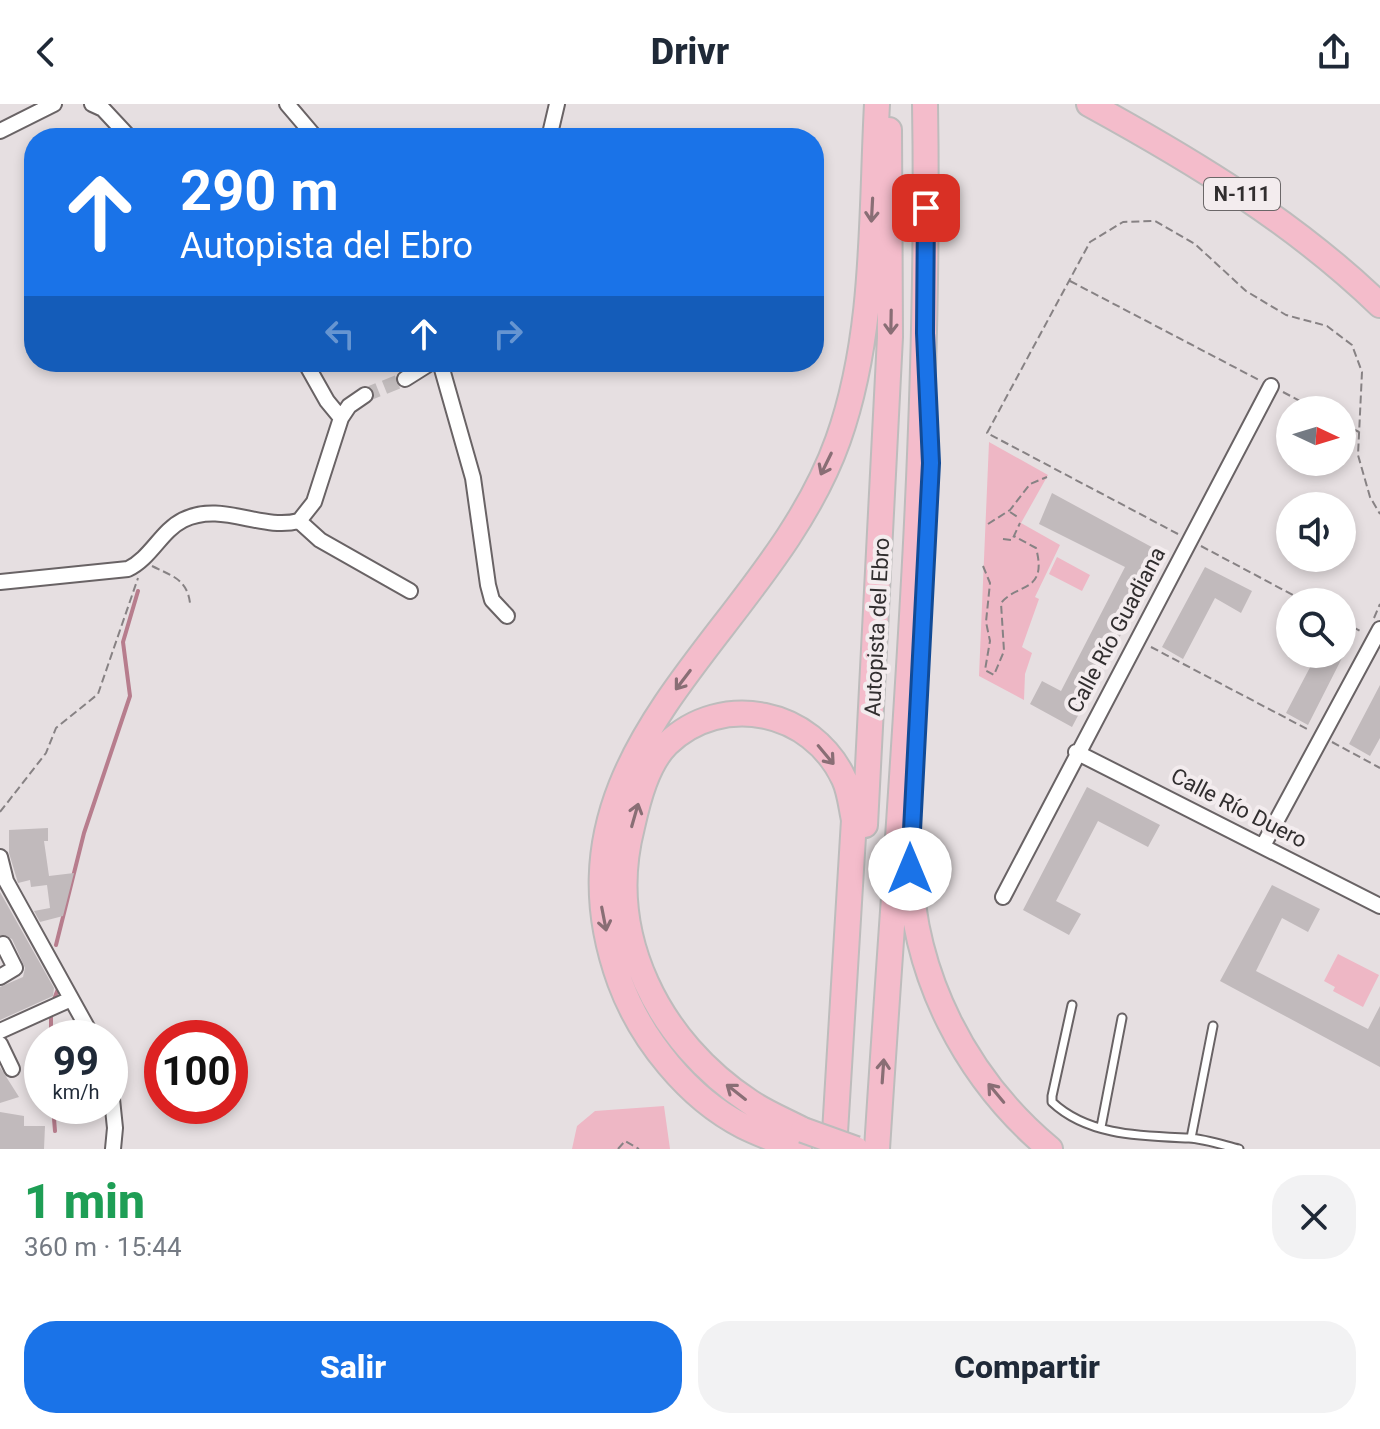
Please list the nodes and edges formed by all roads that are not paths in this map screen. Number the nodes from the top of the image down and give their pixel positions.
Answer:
1 (54, 104) edge
2 (92, 104) edge
3 (287, 104) edge
4 (557, 104) edge
5 (877, 104) edge
6 (887, 104) edge
7 (925, 104) edge
8 (1089, 104) edge
9 (121, 128) edge
10 (307, 128) edge
11 (551, 128) edge
12 (0, 131) edge
13 (1380, 305) edge
14 (925, 333) junction
15 (311, 372) edge
16 (416, 372) edge
17 (443, 372) edge
18 (405, 379) tunnel mouth
19 (1271, 386) road end
20 (365, 395) tunnel mouth
21 (341, 418) junction
22 (299, 521) junction
23 (0, 582) edge
24 (410, 591) dead end
25 (507, 616) dead end
26 (1379, 631) edge
27 (1076, 752) junction
28 (1264, 844) junction
29 (0, 857) edge
30 (3, 882) edge
31 (1003, 897) dead end
32 (1380, 906) edge
33 (3, 944) dead end
34 (0, 977) edge
35 (71, 999) junction
36 (1072, 1005) dead end
37 (1122, 1018) dead end
38 (83, 1020) edge
39 (1213, 1026) dead end
40 (0, 1031) edge
41 (0, 1044) edge
42 (12, 1069) dead end
43 (115, 1124) edge
44 (1101, 1127) junction
45 (1191, 1138) junction
46 (799, 1142) edge
47 (113, 1149) edge
48 (834, 1149) edge
49 (843, 1149) edge
50 (856, 1149) edge
51 (877, 1149) edge
52 (1050, 1149) edge
53 (1239, 1149) edge

1 - 12 street
2 - 9 street
3 - 10 street
4 - 11 street
5 -> 46 highway
6 -> 49 highway, Autopista del Ebro
7 - 14 highway, Autopista del Ebro
8 - 13 highway, N-111
51 -> 14 highway, Autopista del Ebro
52 -> 14 highway
15 - 21 street
16 - 18 street
17 - 25 street
19 - 27 street, Calle Río Guadiana
20 - 21 street
21 - 22 street
22 - 23 street
22 - 24 street
26 - 28 street
27 - 28 street, Calle Río Duero
27 - 31 street, Calle Río Guadiana
28 - 32 street, Calle Río Duero
29 - 30 street
30 - 35 street
33 - 34 street
35 - 38 street
35 - 40 street
36 - 44 lane
37 - 44 lane
39 - 45 lane
41 - 42 street
43 - 47 street
44 - 45 lane
45 - 53 lane
46 -> 48 highway
46 - 50 highway, bridge

